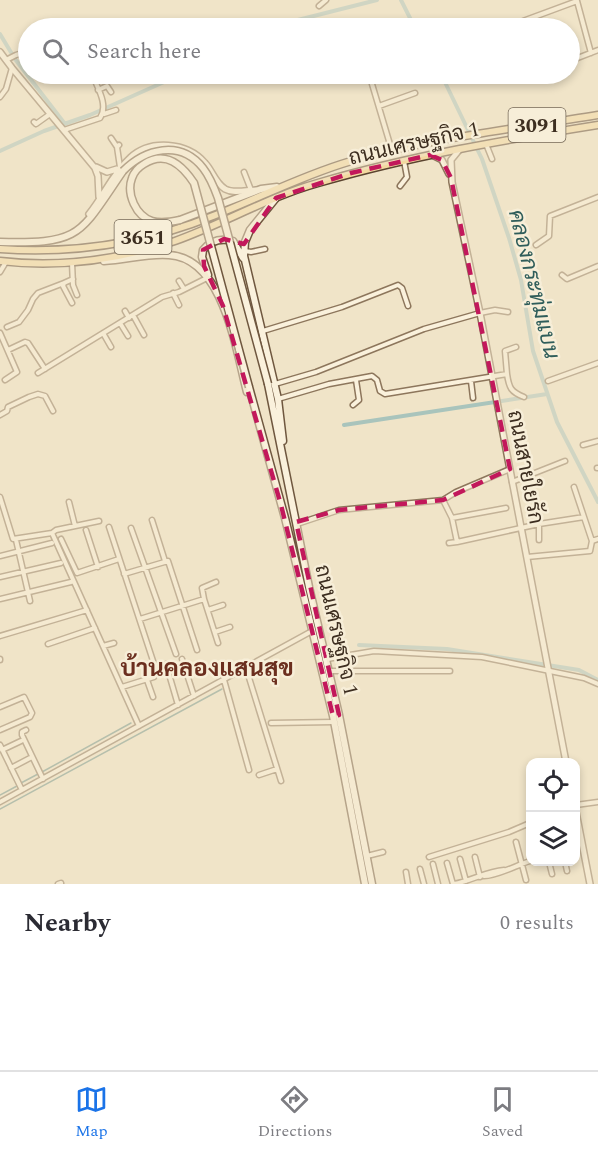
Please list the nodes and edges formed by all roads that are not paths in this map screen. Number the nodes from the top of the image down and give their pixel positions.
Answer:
1 (327, 0) edge
2 (577, 1) edge
3 (319, 6) dead end
4 (531, 18) edge
5 (598, 50) edge
6 (0, 51) edge
7 (591, 53) junction
8 (18, 54) edge
9 (580, 57) edge
10 (8, 59) junction
11 (12, 68) junction
12 (18, 75) edge
13 (25, 84) edge
14 (96, 84) edge
15 (372, 84) edge
16 (98, 90) junction
17 (111, 92) dead end
18 (415, 93) dead end
19 (0, 97) edge
20 (379, 106) junction
21 (116, 110) dead end
22 (103, 115) junction
23 (598, 115) edge
24 (52, 116) junction
25 (34, 122) dead end
26 (598, 124) edge
27 (63, 130) junction
28 (111, 138) dead end
29 (486, 144) junction
30 (465, 147) junction
31 (392, 151) junction
32 (430, 155) junction
33 (492, 159) dead end
34 (404, 160) junction
35 (90, 162) junction
36 (122, 168) junction
37 (244, 172) dead end
38 (451, 178) junction
39 (400, 186) dead end
40 (278, 187) junction
41 (261, 189) junction
42 (251, 190) junction
43 (598, 197) edge
44 (276, 198) junction
45 (96, 205) junction
46 (0, 242) edge
47 (33, 243) junction
48 (536, 245) dead end
49 (0, 249) edge
50 (265, 249) dead end
51 (245, 251) junction
52 (3, 261) edge
53 (86, 262) junction
54 (72, 263) junction
55 (598, 266) edge
56 (0, 272) edge
57 (248, 272) junction
58 (562, 275) dead end
59 (208, 278) junction
60 (73, 279) junction
61 (179, 281) dead end
62 (64, 283) junction
63 (214, 286) junction
64 (184, 289) junction
65 (173, 293) junction
66 (77, 295) dead end
67 (72, 303) dead end
68 (178, 305) dead end
69 (408, 306) dead end
70 (125, 311) dead end
71 (508, 312) dead end
72 (480, 313) junction
73 (131, 316) junction
74 (120, 323) junction
75 (8, 327) dead end
76 (263, 331) junction
77 (0, 333) edge
78 (103, 333) junction
79 (144, 335) dead end
80 (128, 336) dead end
81 (111, 347) dead end
82 (516, 347) dead end
83 (8, 350) junction
84 (598, 363) edge
85 (45, 369) junction
86 (38, 373) dead end
87 (507, 374) junction
88 (492, 377) junction
89 (5, 380) dead end
90 (356, 380) junction
91 (471, 381) junction
92 (548, 381) dead end
93 (271, 384) junction
94 (524, 397) dead end
95 (278, 399) junction
96 (473, 399) dead end
97 (353, 405) dead end
98 (53, 411) dead end
99 (0, 416) edge
100 (598, 441) edge
101 (583, 445) dead end
102 (264, 447) junction
103 (282, 447) junction
104 (565, 461) dead end
105 (510, 469) junction
106 (512, 482) junction
107 (574, 487) dead end
108 (0, 497) edge
109 (443, 500) junction
110 (69, 502) dead end
111 (506, 508) dead end
112 (584, 517) junction
113 (452, 518) junction
114 (152, 520) dead end
115 (99, 521) dead end
116 (297, 524) junction
117 (539, 524) junction
118 (75, 526) junction
119 (109, 527) dead end
120 (132, 528) dead end
121 (521, 529) junction
122 (86, 531) dead end
123 (52, 533) junction
124 (61, 539) dead end
125 (598, 539) edge
126 (16, 540) junction
127 (539, 540) dead end
128 (592, 541) junction
129 (458, 542) junction
130 (52, 543) dead end
131 (449, 543) dead end
132 (18, 552) junction
133 (0, 556) edge
134 (527, 557) junction
135 (119, 559) junction
136 (165, 561) junction
137 (61, 563) dead end
138 (98, 567) junction
139 (145, 567) junction
140 (23, 572) junction
141 (124, 574) junction
142 (0, 577) edge
143 (71, 582) dead end
144 (216, 582) dead end
145 (27, 592) junction
146 (0, 599) edge
147 (204, 599) junction
148 (30, 601) dead end
149 (223, 605) dead end
150 (182, 606) junction
151 (87, 610) junction
152 (208, 610) junction
153 (161, 612) junction
154 (140, 620) junction
155 (230, 627) dead end
156 (95, 628) junction
157 (312, 630) junction
158 (215, 632) junction
159 (0, 636) edge
160 (114, 643) dead end
161 (218, 643) dead end
162 (48, 644) dead end
163 (103, 646) junction
164 (197, 650) dead end
165 (176, 654) dead end
166 (182, 658) dead end
167 (327, 659) junction
168 (165, 664) dead end
169 (246, 668) junction
170 (450, 670) dead end
171 (330, 671) junction
172 (548, 671) junction
173 (147, 680) junction
174 (224, 680) junction
175 (598, 684) edge
176 (122, 687) junction
177 (194, 696) junction
178 (153, 697) dead end
179 (178, 705) junction
180 (0, 707) edge
181 (335, 718) junction
182 (271, 723) dead end
183 (139, 726) junction
184 (0, 730) edge
185 (26, 730) dead end
186 (21, 741) dead end
187 (1, 748) edge
188 (30, 758) dead end
189 (565, 758) edge
190 (11, 768) junction
191 (277, 769) junction
192 (249, 770) dead end
193 (259, 774) dead end
194 (43, 778) junction
195 (281, 781) dead end
196 (22, 790) junction
197 (0, 802) edge
198 (598, 802) edge
199 (580, 804) edge
200 (526, 825) edge
201 (580, 833) edge
202 (516, 842) dead end
203 (383, 852) dead end
204 (367, 856) junction
205 (429, 857) dead end
206 (475, 857) dead end
207 (460, 859) dead end
208 (447, 863) dead end
209 (526, 863) edge
210 (433, 864) dead end
211 (522, 864) junction
212 (550, 866) edge
213 (566, 866) edge
214 (420, 869) dead end
215 (567, 871) dead end
216 (406, 872) dead end
217 (552, 874) dead end
218 (482, 877) junction
219 (526, 880) dead end
220 (466, 881) junction
221 (472, 882) edge
222 (365, 884) edge
223 (372, 884) edge
224 (408, 884) edge
225 (424, 884) edge
226 (438, 884) edge
227 (456, 884) edge
228 (590, 884) edge

1 - 3 street
2 - 4 street
2 - 7 street
5 - 7 street
6 - 10 street
7 - 9 street
8 - 10 street
10 - 11 street
11 - 12 street
11 - 19 street
13 - 24 street
14 - 16 street
15 - 20 street
16 - 17 street
16 - 22 street
18 - 20 street
20 - 31 street
21 - 22 street
22 - 27 street
23 - 31 main road, ถนนเศรษฐกิจ 1 / 3091
24 - 25 street
24 - 27 street
26 - 29 main road, ถนนเศรษฐกิจ 1 / 3091
27 - 35 street
28 - 36 street
29 - 30 main road, ถนนเศรษฐกิจ 1 / 3091
29 - 33 street
30 - 32 main road, ถนนเศรษฐกิจ 1 / 3091
30 - 38 street, ถนนสายใยรัก
31 - 40 main road, ถนนเศรษฐกิจ 1 / 3091
32 - 34 main road, ถนนเศรษฐกิจ 1 / 3091
32 - 38 street, ถนนสายใยรัก
34 - 39 street
34 - 44 main road, ถนนเศรษฐกิจ 1 / 3091
35 - 36 street
35 - 45 street
36 - 42 street
36 - 45 street
36 - 47 main road
36 - 93 main road, bridge
37 - 42 street
38 - 72 street, ถนนสายใยรัก
40 - 41 main road, 3091
40 - 49 main road, 3651
41 - 42 street
41 - 102 main road, ถนนเศรษฐกิจ 1 / 3091, bridge
43 - 48 street
44 - 51 main road, 3091
44 - 53 main road, 3651
45 - 47 street
46 - 47 main road
50 - 51 street
51 - 57 main road, 3091
52 - 54 main road, 3651
52 - 56 street
53 - 54 main road, 3651
53 - 59 main road
54 - 60 street
55 - 58 street
57 - 63 main road
57 - 76 main road, 3091
59 - 63 main road
59 - 64 street
60 - 62 street
60 - 66 street
61 - 64 street
62 - 67 street
62 - 75 street
63 - 102 main road
64 - 65 street
65 - 68 street
65 - 73 street
69 - 76 street
70 - 73 street
71 - 72 street
72 - 88 street, ถนนสายใยรัก
72 - 93 street
73 - 74 street
73 - 79 street
74 - 78 street
74 - 80 street
76 - 93 main road, 3091
77 - 83 street
78 - 81 street
78 - 85 street
82 - 87 street
83 - 85 street
83 - 89 street
84 - 92 street
85 - 86 street
87 - 88 street
87 - 94 street
88 - 91 street
88 - 105 street, ถนนสายใยรัก
90 - 91 street
90 - 95 street
90 - 97 street
91 - 96 street
93 - 95 main road, 3091
93 - 103 main road, ถนนเศรษฐกิจ 1 / 3091
95 - 103 main road, 3091
98 - 99 street
100 - 101 street
102 - 157 main road, ถนนเศรษฐกิจ 1 / 3091
103 - 116 main road, ถนนเศรษฐกิจ 1 / 3091
104 - 106 street
105 - 106 street, ถนนสายใยรัก
105 - 109 street
106 - 121 street, ถนนสายใยรัก
107 - 112 street
108 - 126 street
109 - 113 street
109 - 116 street
110 - 118 street
111 - 113 street
112 - 117 street
112 - 128 street
113 - 129 street
114 - 136 street
115 - 118 street
116 - 167 main road, ถนนเศรษฐกิจ 1 / 3091
117 - 121 street
117 - 127 street
118 - 123 street
119 - 135 street
120 - 139 street
121 - 129 street
121 - 134 street, ถนนสายใยรัก
122 - 138 street
123 - 126 street
123 - 151 street
124 - 138 street
125 - 128 street
126 - 132 street
128 - 134 street
129 - 131 street
130 - 132 street
132 - 133 street
132 - 140 street
134 - 172 street, ถนนสายใยรัก
135 - 138 street
135 - 141 street
136 - 139 street
136 - 150 street
137 - 140 street
139 - 141 street
139 - 153 street
140 - 142 street
140 - 145 street
141 - 154 street
143 - 145 street
144 - 147 street
145 - 146 street
145 - 148 street
147 - 150 street
147 - 152 street
149 - 152 street
150 - 153 street
150 - 164 street
151 - 156 street
151 - 159 street
152 - 158 street
153 - 154 street
153 - 165 street
154 - 173 street
155 - 158 street
156 - 162 street
156 - 163 street
157 - 169 street
157 - 181 main road, ถนนเศรษฐกิจ 1 / 3091
158 - 161 street
160 - 163 street
163 - 176 street
166 - 177 street
167 - 171 main road, ถนนเศรษฐกิจ 1 / 3091
167 - 172 street
168 - 179 street
169 - 174 street
169 - 191 street
170 - 171 street
171 - 181 main road, ถนนเศรษฐกิจ 1 / 3091
172 - 175 street
172 - 189 street, ถนนสายใยรัก
173 - 176 street
173 - 178 street
174 - 177 street
174 - 192 street
176 - 183 street
177 - 179 street
179 - 183 street
180 - 184 street
181 - 182 street
181 - 204 main road, ถนนเศรษฐกิจ 1 / 3091
181 - 222 main road, ถนนเศรษฐกิจ 1 / 3091
183 - 194 street
185 - 194 street
186 - 187 street
187 - 190 street
188 - 190 street
190 - 196 street
191 - 193 street
191 - 195 street
194 - 196 street
196 - 197 street
198 - 199 street
200 - 205 street
201 - 228 street
202 - 211 street
203 - 204 street
204 - 223 main road, ถนนเศรษฐกิจ 1 / 3091
206 - 218 street
207 - 220 street
208 - 227 street
209 - 211 street
210 - 226 street
211 - 218 street
211 - 219 street
212 - 217 street
213 - 215 street
214 - 225 street
216 - 224 street
218 - 221 street
220 - 221 street
220 - 227 street

